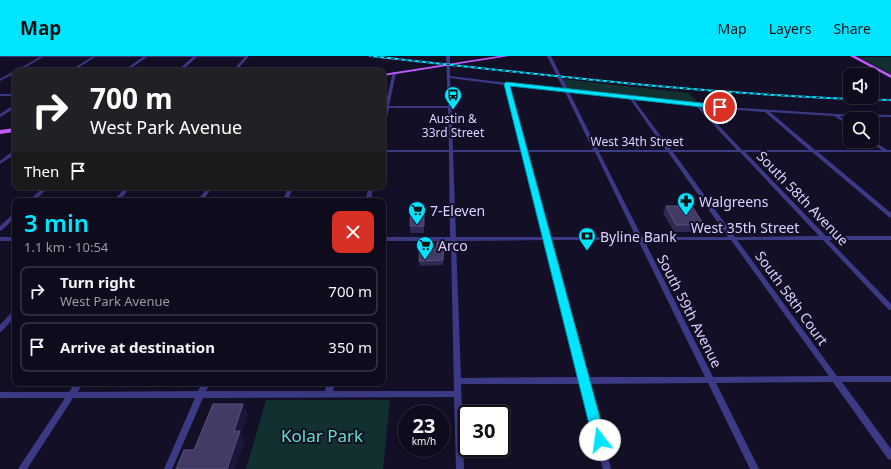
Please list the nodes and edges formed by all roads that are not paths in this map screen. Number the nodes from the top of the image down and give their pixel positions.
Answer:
1 (0, 56) edge
2 (44, 56) edge
3 (95, 56) edge
4 (145, 56) edge
5 (196, 56) edge
6 (247, 56) edge
7 (448, 56) edge
8 (494, 56) edge
9 (507, 56) edge
10 (549, 56) edge
11 (852, 56) edge
12 (449, 64) junction
13 (22, 68) edge
14 (76, 68) edge
15 (129, 68) edge
16 (182, 68) edge
17 (237, 68) edge
18 (12, 72) edge
19 (12, 73) edge
20 (394, 73) junction
21 (0, 74) edge
22 (386, 74) edge
23 (386, 74) edge
24 (449, 77) junction
25 (891, 77) edge
26 (0, 80) edge
27 (506, 84) junction
28 (566, 90) junction
29 (0, 95) edge
30 (12, 95) edge
31 (630, 97) junction
32 (386, 103) edge
33 (697, 105) junction
34 (386, 107) edge
35 (449, 107) junction
36 (12, 108) edge
37 (767, 112) junction
38 (0, 116) edge
39 (836, 116) junction
40 (891, 116) edge
41 (843, 120) edge
42 (12, 130) edge
43 (0, 132) edge
44 (879, 145) edge
45 (386, 151) edge
46 (450, 151) junction
47 (524, 151) junction
48 (596, 151) junction
49 (669, 151) junction
50 (741, 151) junction
51 (813, 151) junction
52 (888, 151) edge
53 (12, 154) edge
54 (891, 154) edge
55 (0, 163) edge
56 (44, 190) edge
57 (126, 190) edge
58 (34, 198) edge
59 (119, 198) edge
60 (891, 216) edge
61 (12, 219) edge
62 (0, 229) edge
63 (825, 238) junction
64 (891, 238) edge
65 (0, 239) edge
66 (12, 239) edge
67 (386, 239) edge
68 (453, 239) junction
69 (547, 239) junction
70 (639, 239) junction
71 (733, 239) junction
72 (891, 308) edge
73 (12, 316) edge
74 (0, 329) edge
75 (891, 379) edge
76 (584, 380) junction
77 (710, 380) junction
78 (835, 380) junction
79 (457, 381) junction
80 (77, 386) edge
81 (205, 386) edge
82 (329, 386) edge
83 (201, 394) junction
84 (328, 394) junction
85 (457, 394) junction
86 (0, 395) edge
87 (71, 395) junction
88 (891, 456) edge
89 (22, 469) edge
90 (168, 469) edge
91 (460, 469) edge
92 (607, 469) edge
93 (755, 469) edge

1 - 2 street
2 - 3 street
2 - 13 street
3 - 4 street
3 - 14 street
4 - 5 street
4 - 15 street
5 - 6 street
5 - 16 street
6 - 17 street
7 - 12 street
8 - 12 main road
9 - 12 main road
10 - 28 street, South 59th Avenue
11 - 25 main road
12 - 20 main road
12 - 22 main road
12 - 24 street
18 - 21 street
19 - 26 street
20 - 23 main road
20 - 32 street
24 - 27 street
24 - 35 street
27 - 28 street
27 - 47 street
28 - 31 street
28 - 48 street, South 59th Avenue
29 - 30 street
31 - 33 street
31 - 49 street, South 58th Court
33 - 37 street
33 - 50 street, South 58th Avenue
34 - 35 street
35 - 46 street
36 - 38 street
37 - 39 street
37 - 51 street
39 - 40 street
39 - 41 street
42 - 43 main road
44 - 52 street
45 - 46 street, West 34th Street
46 - 47 street, West 34th Street
46 - 68 street
47 - 48 street, West 34th Street
47 - 69 street
48 - 49 street, West 34th Street
48 - 70 street, South 59th Avenue
49 - 50 street, West 34th Street
49 - 71 street, South 58th Court
50 - 51 street, West 34th Street
50 - 63 street, South 58th Avenue
51 - 52 street, West 34th Street
51 - 60 street
52 - 54 street
53 - 55 street
56 - 58 street
57 - 59 street
61 - 62 street
63 - 64 street, West 35th Street
63 - 71 street, West 35th Street
63 - 72 street, South 58th Avenue
65 - 66 street
67 - 68 street, West 35th Street
68 - 69 street, West 35th Street
68 - 79 street
69 - 70 street, West 35th Street
69 - 76 street
70 - 71 street, West 35th Street
70 - 77 street, South 59th Avenue
71 - 78 street, South 58th Court
73 - 74 street
75 - 78 street
76 - 77 street
76 - 79 street
76 - 92 street
77 - 78 street
77 - 93 street, South 59th Avenue
78 - 88 street, South 58th Court
79 - 85 street
80 - 87 street
81 - 83 street
82 - 84 street
83 - 84 street
83 - 87 street
83 - 90 street
84 - 85 street
85 - 91 street
86 - 87 street
87 - 89 street

